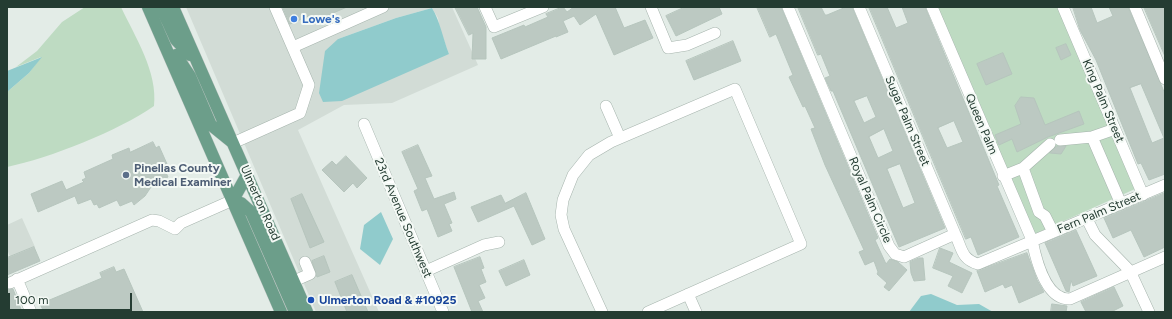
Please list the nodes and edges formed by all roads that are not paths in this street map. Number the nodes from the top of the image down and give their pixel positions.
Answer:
1 (148, 7) edge
2 (161, 7) edge
3 (173, 7) edge
4 (275, 7) edge
5 (383, 7) edge
6 (485, 7) edge
7 (543, 7) edge
8 (651, 7) edge
9 (788, 7) edge
10 (859, 7) edge
11 (932, 7) edge
12 (1063, 7) edge
13 (1135, 7) edge
14 (715, 33) dead end
15 (164, 42) junction
16 (293, 47) junction
17 (197, 63) junction
18 (1165, 79) edge
19 (606, 106) dead end
20 (364, 124) dead end
21 (1115, 129) junction
22 (1092, 136) junction
23 (620, 138) junction
24 (233, 143) junction
25 (1023, 168) junction
26 (247, 175) junction
27 (1003, 176) junction
28 (1165, 185) edge
29 (1143, 195) junction
30 (233, 200) junction
31 (1121, 204) junction
32 (1087, 219) junction
33 (1053, 232) junction
34 (955, 234) junction
35 (1032, 240) junction
36 (500, 242) dead end
37 (1165, 258) edge
38 (305, 262) dead end
39 (426, 271) junction
40 (1130, 271) junction
41 (294, 281) junction
42 (688, 294) junction
43 (31, 312) edge
44 (281, 312) edge
45 (295, 312) edge
46 (307, 312) edge
47 (443, 312) edge
48 (602, 312) edge
49 (648, 312) edge
50 (696, 312) edge
51 (1150, 312) edge

1 - 15 main road, Ulmerton Road
2 - 17 main road
3 - 17 main road, Ulmerton Road
4 - 16 street
5 - 16 street
6 - 7 street
8 - 14 street
9 - 34 street, Royal Palm Circle
10 - 34 street, Sugar Palm Street
11 - 27 street, Queen Palm
12 - 21 street, King Palm Street
13 - 18 street
15 - 24 main road
15 - 30 main road, Ulmerton Road
16 - 24 street
17 - 24 main road, Ulmerton Road
19 - 23 street
20 - 39 street, 23rd Avenue Southwest
21 - 22 street
21 - 29 street, King Palm Street
22 - 25 street
22 - 31 street
23 - 42 street
23 - 48 street
24 - 26 main road, Ulmerton Road
25 - 27 street
25 - 33 street
26 - 30 main road
26 - 41 main road, Ulmerton Road
27 - 35 street, Queen Palm
28 - 29 street, Fern Palm Street
29 - 31 street, Fern Palm Street
30 - 43 street
30 - 44 main road, Ulmerton Road
30 - 45 main road
31 - 32 street, Fern Palm Street
32 - 33 street, Fern Palm Street
32 - 40 street
33 - 35 street, Fern Palm Street
34 - 35 street
35 - 40 street
36 - 39 street
37 - 40 street
38 - 41 street
39 - 47 street, 23rd Avenue Southwest
40 - 51 street
41 - 46 main road, Ulmerton Road
42 - 49 street
42 - 50 street

